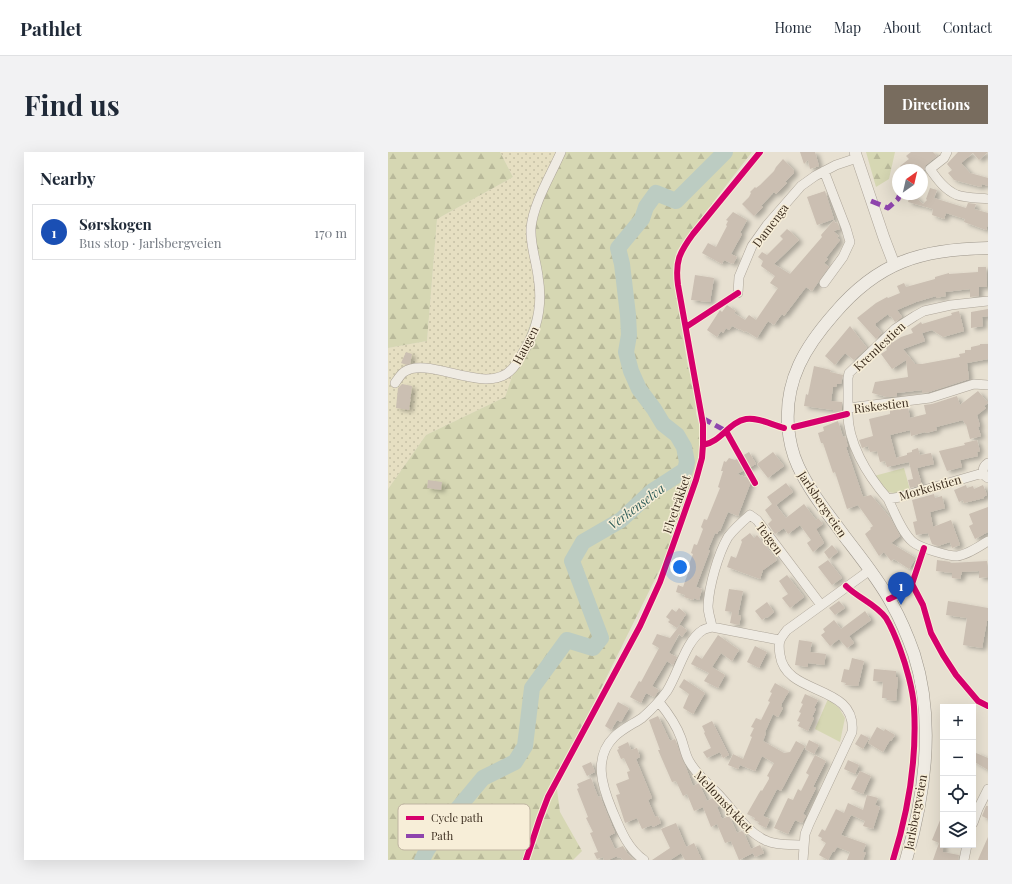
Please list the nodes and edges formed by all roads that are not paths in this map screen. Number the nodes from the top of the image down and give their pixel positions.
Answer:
1 (561, 152) edge
2 (947, 152) edge
3 (856, 155) edge
4 (930, 169) joint
5 (824, 171) junction
6 (988, 199) edge
7 (988, 248) edge
8 (894, 264) junction
9 (824, 283) dead end
10 (738, 294) dead end
11 (988, 301) edge
12 (395, 384) dead end
13 (988, 385) edge
14 (848, 408) junction
15 (988, 463) edge
16 (986, 476) edge
17 (888, 499) junction
18 (988, 541) edge
19 (870, 570) junction
20 (821, 605) junction
21 (712, 627) junction
22 (779, 640) junction
23 (659, 702) junction
24 (988, 789) edge
25 (976, 815) edge
26 (804, 845) junction
27 (966, 848) edge
28 (644, 860) edge
29 (803, 860) edge
30 (906, 860) edge
31 (964, 860) edge

1 - 12 street, Haugen
2 - 4 street
3 - 5 street, Damenga
3 - 8 street
4 - 6 street
5 - 9 street
5 - 10 street, Damenga
7 - 8 main road, Jarlsbergveien
8 - 19 main road, Jarlsbergveien
11 - 14 street, Kremlestien
13 - 14 street, Riskestien
14 - 17 street, Riskestien
15 - 16 street
16 - 17 street, Morkelstien
17 - 18 street, Morkelstien
19 - 20 street
19 - 30 main road, Jarlsbergveien
20 - 21 street, Teigen
20 - 22 street
21 - 22 street
21 - 23 street
22 - 26 street
23 - 26 street, Mellomstykket
23 - 28 street
24 - 25 street
26 - 29 street
27 - 31 street

